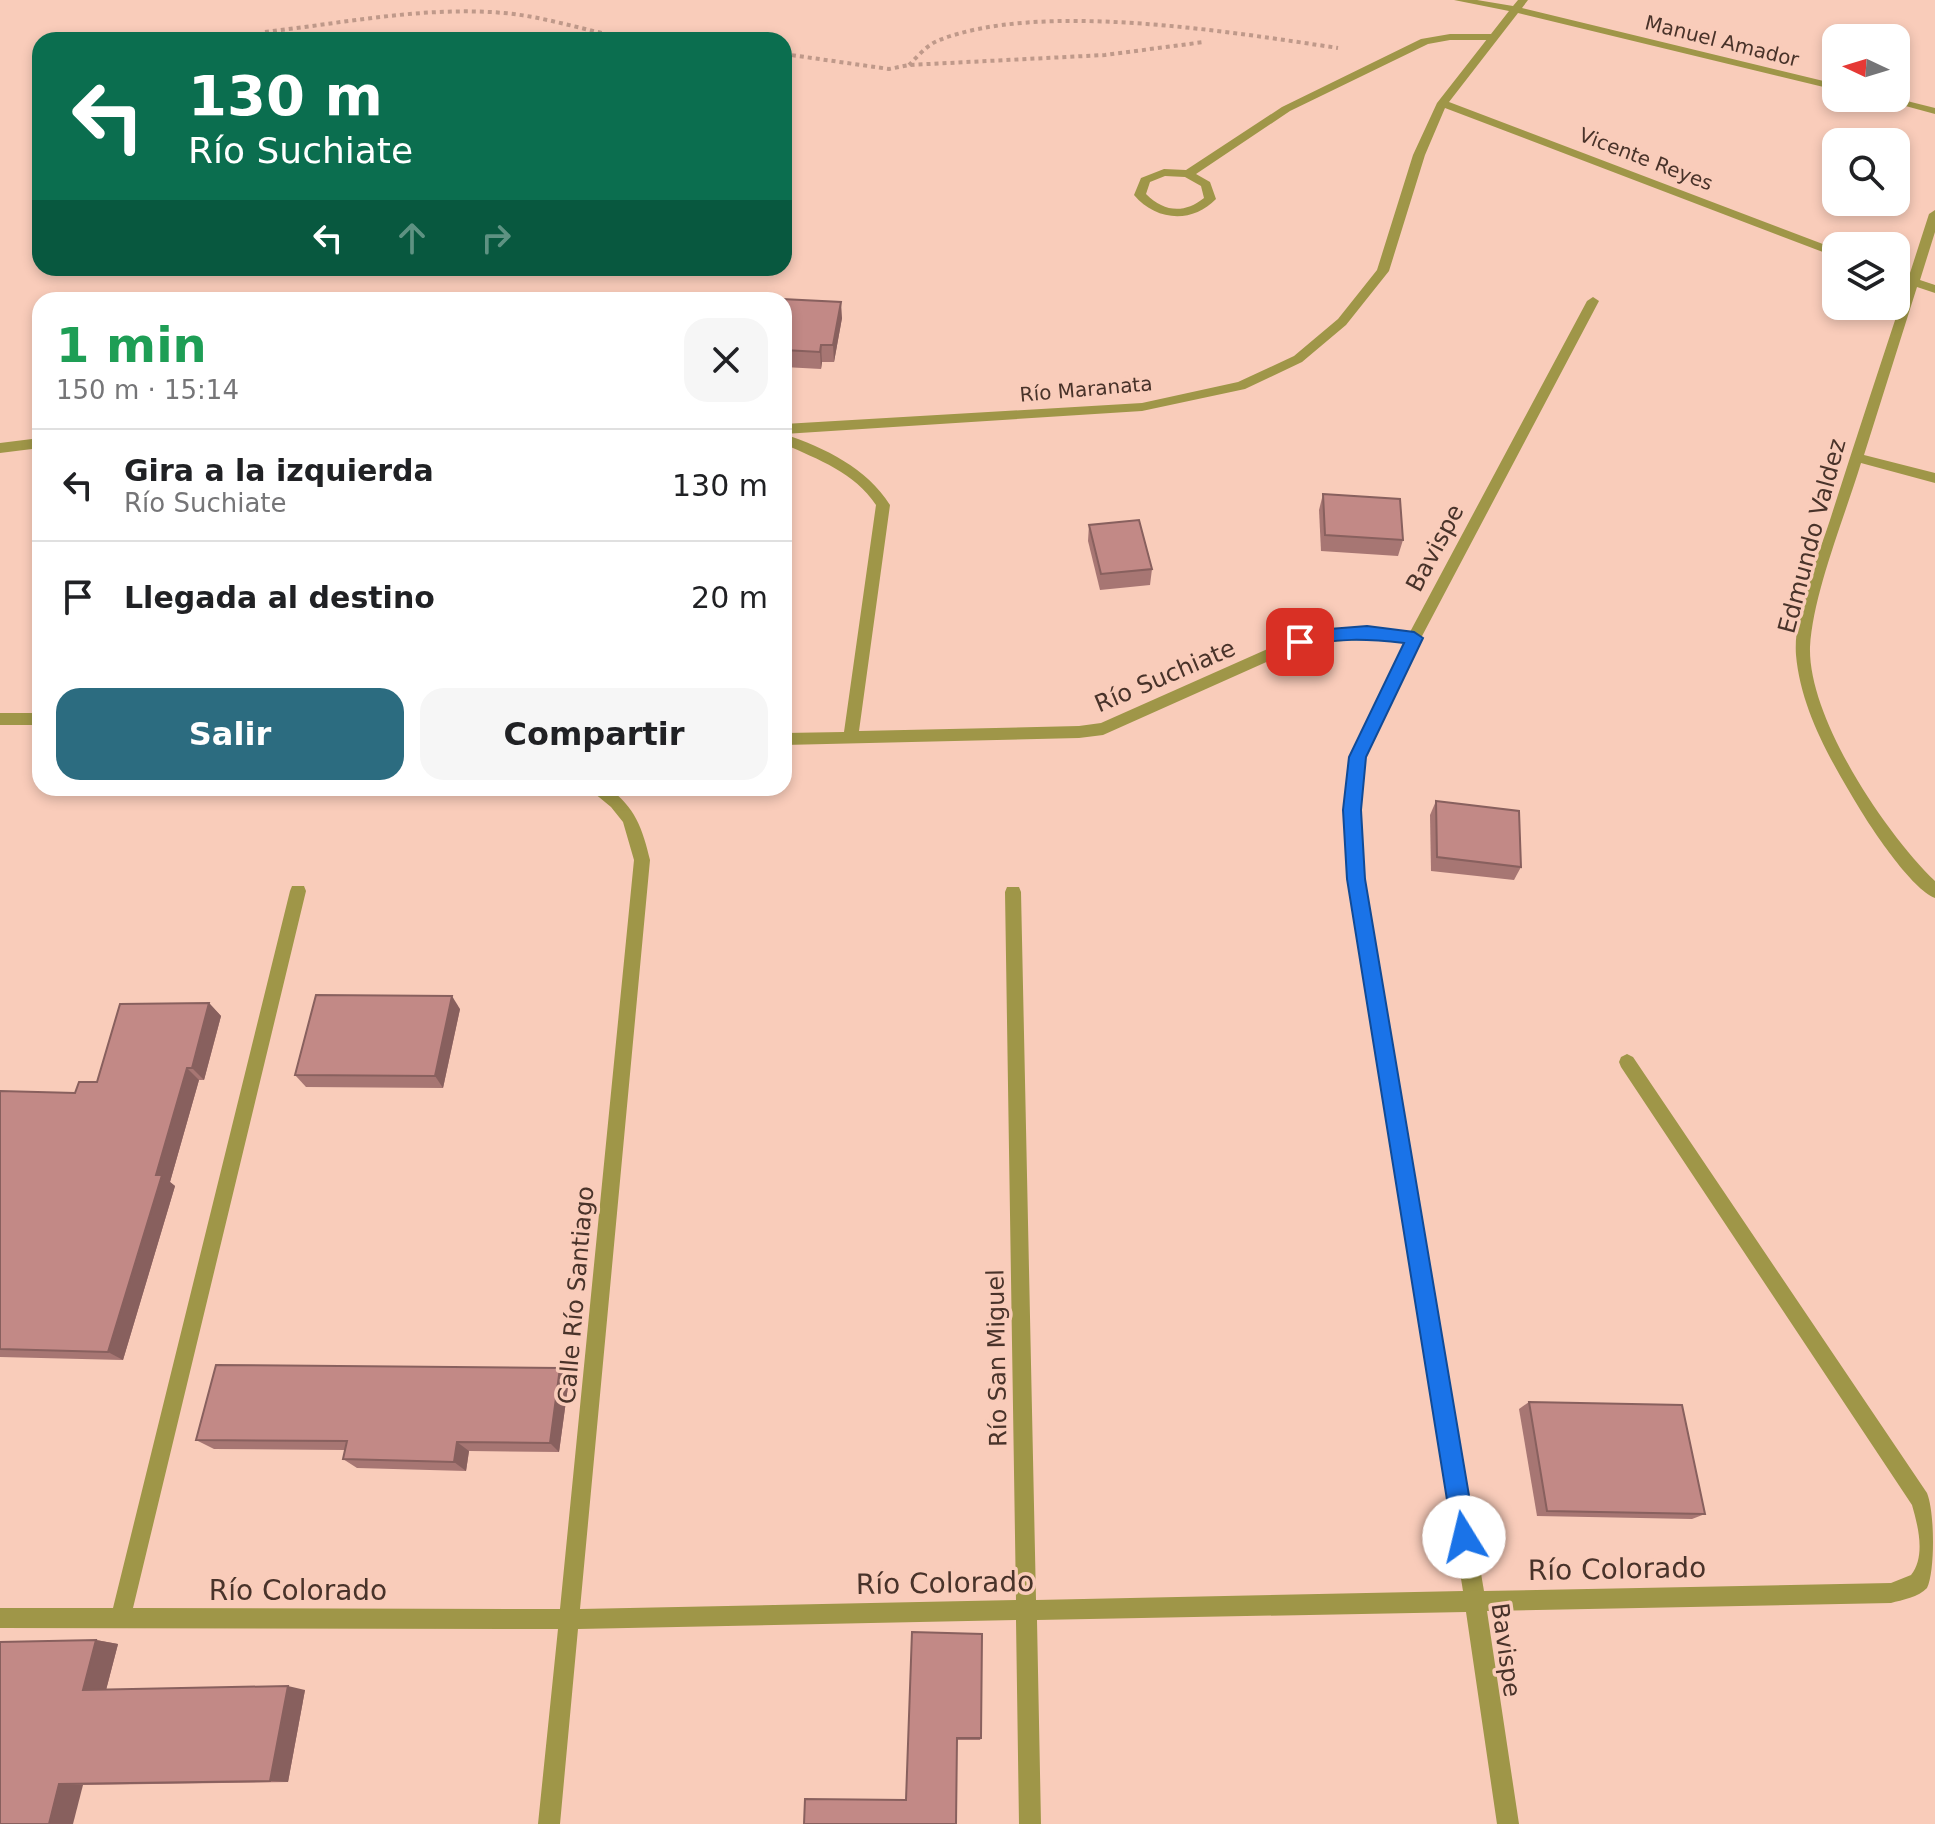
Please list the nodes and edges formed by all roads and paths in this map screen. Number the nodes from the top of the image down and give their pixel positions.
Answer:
1 (1459, 0) edge
2 (1521, 5) edge
3 (265, 32) dead end
4 (603, 32) edge
5 (1492, 37) junction
6 (1204, 42) dead end
7 (792, 55) edge
8 (1395, 56) junction
9 (909, 65) junction
10 (1822, 83) edge
11 (1442, 103) junction
12 (1910, 105) edge
13 (1935, 111) edge
14 (1188, 174) junction
15 (1935, 214) edge
16 (1822, 248) edge
17 (1910, 281) edge
18 (1915, 283) junction
19 (1935, 289) edge
20 (1593, 301) dead end
21 (792, 429) edge
22 (792, 443) edge
23 (32, 444) edge
24 (0, 448) edge
25 (1855, 457) junction
26 (1935, 478) edge
27 (1414, 638) junction
28 (0, 719) edge
29 (32, 719) edge
30 (851, 735) junction
31 (792, 739) edge
32 (610, 796) edge
33 (298, 891) dead end
34 (1935, 891) edge
35 (1013, 892) dead end
36 (1627, 1062) dead end
37 (1475, 1600) junction
38 (1028, 1609) junction
39 (121, 1617) junction
40 (0, 1618) edge
41 (569, 1619) junction
42 (549, 1824) edge
43 (1030, 1824) edge
44 (1508, 1824) edge

1 - 2 street, Manuel Amador
2 - 5 street, Río Maranata
2 - 10 street, Manuel Amador
3 - 4 path
5 - 8 street
5 - 11 street, Río Maranata
6 - 9 path
7 - 9 path
8 - 9 path
8 - 14 street
11 - 16 street, Vicente Reyes
11 - 21 street, Río Maranata
12 - 13 street
14 - 14 street
15 - 18 street, Edmundo Valdez
17 - 18 street
18 - 19 street
18 - 25 street, Edmundo Valdez
20 - 27 street, Bavispe
22 - 30 street
23 - 24 street
25 - 26 street
25 - 34 street, Edmundo Valdez
27 - 30 street, Río Suchiate
27 - 37 street, Bavispe
28 - 29 street
30 - 31 street, Río Suchiate
32 - 41 street, Calle Río Santiago
33 - 39 street
35 - 38 street, Río San Miguel
36 - 37 street, Río Colorado
37 - 38 street, Río Colorado
37 - 44 street, Bavispe
38 - 41 street, Río Colorado
38 - 43 street, Río San Miguel
39 - 40 street, Río Colorado
39 - 41 street, Río Colorado
41 - 42 street, Calle Río Santiago

